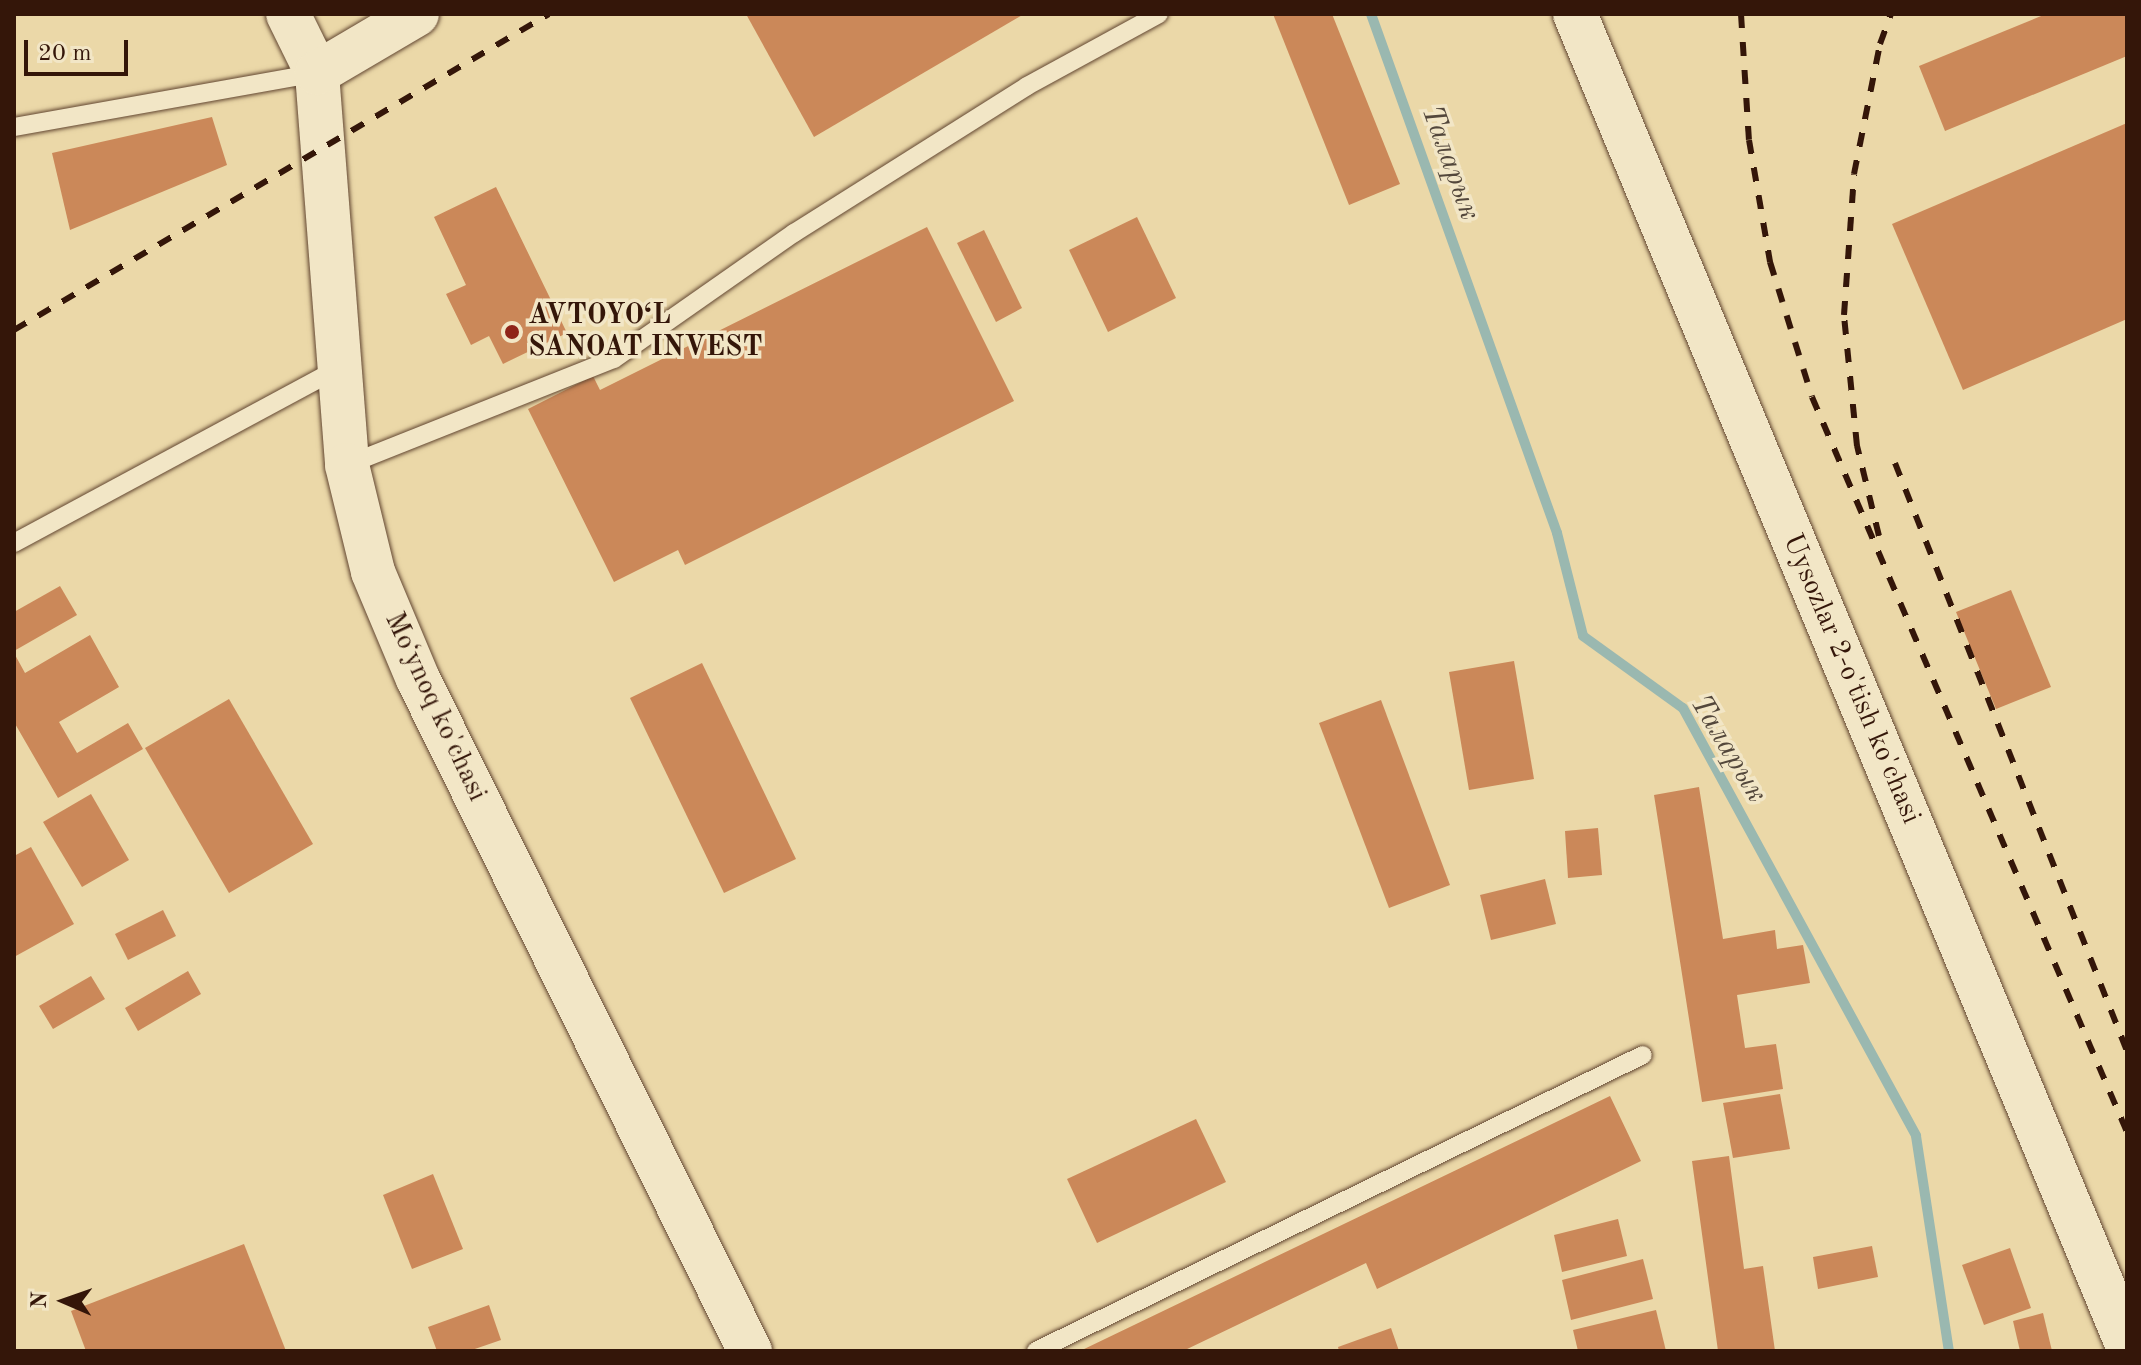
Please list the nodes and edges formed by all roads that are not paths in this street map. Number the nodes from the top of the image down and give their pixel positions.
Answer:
1 (288, 14) edge
2 (417, 14) edge
3 (1159, 14) edge
4 (1575, 14) edge
5 (317, 73) junction
6 (14, 127) edge
7 (337, 369) junction
8 (347, 465) junction
9 (14, 543) edge
10 (1643, 1055) dead end
11 (2127, 1344) edge
12 (750, 1351) edge
13 (1036, 1351) edge

1 - 5 street, Moʻynoq ko'chasi
2 - 5 street
3 - 8 lane
4 - 11 street, Uysozlar 2-o'tish ko'chasi
5 - 6 lane
5 - 7 street, Moʻynoq ko'chasi
7 - 8 street, Moʻynoq ko'chasi
7 - 9 lane
8 - 12 street, Moʻynoq ko'chasi
10 - 13 lane

